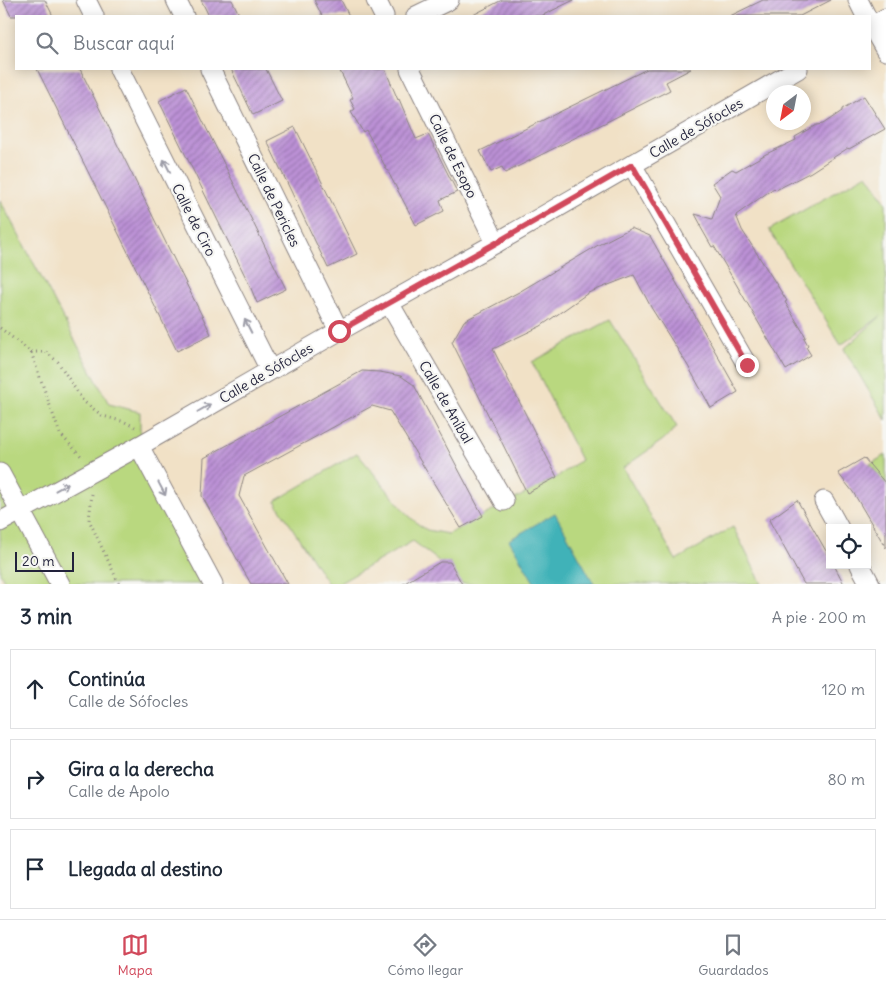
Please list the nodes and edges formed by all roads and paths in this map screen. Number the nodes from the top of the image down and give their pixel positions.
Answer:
1 (86, 0) edge
2 (176, 0) edge
3 (376, 0) edge
4 (449, 0) edge
5 (858, 0) edge
6 (94, 15) edge
7 (184, 15) edge
8 (384, 15) edge
9 (418, 15) edge
10 (868, 15) edge
11 (873, 22) edge
12 (886, 51) edge
13 (120, 70) edge
14 (210, 70) edge
15 (410, 70) edge
16 (796, 70) edge
17 (632, 165) junction
18 (496, 243) junction
19 (390, 303) junction
20 (0, 328) edge
21 (339, 331) junction
22 (31, 352) junction
23 (747, 365) dead end
24 (270, 370) junction
25 (142, 445) junction
26 (94, 470) junction
27 (0, 473) edge
28 (504, 501) dead end
29 (824, 501) dead end
30 (20, 511) junction
31 (0, 522) edge
32 (837, 524) edge
33 (862, 569) edge
34 (60, 584) edge
35 (119, 584) edge
36 (213, 584) edge
37 (870, 584) edge

1 - 6 street
2 - 7 street
3 - 8 street
4 - 9 street
5 - 10 street
11 - 12 street
24 -> 13 street, Calle de Ciro
14 - 21 street, Calle de Pericles
15 - 18 street, Calle de Esopo
16 - 17 street, Calle de Sófocles
17 - 18 street, Calle de Sófocles
17 - 23 street
18 - 19 street, Calle de Sófocles
19 - 21 street, Calle de Sófocles
19 - 28 street, Calle de Aníbal
20 - 22 path
21 - 24 street, Calle de Sófocles
22 - 25 path
22 - 26 path
25 -> 24 street, Calle de Sófocles
25 - 26 street, Calle de Sófocles
25 -> 36 street
30 -> 26 street, Calle de Sófocles
26 - 35 path
27 - 30 street
29 - 32 street
30 - 31 street, Calle de Sófocles
30 - 34 street
33 - 37 street

